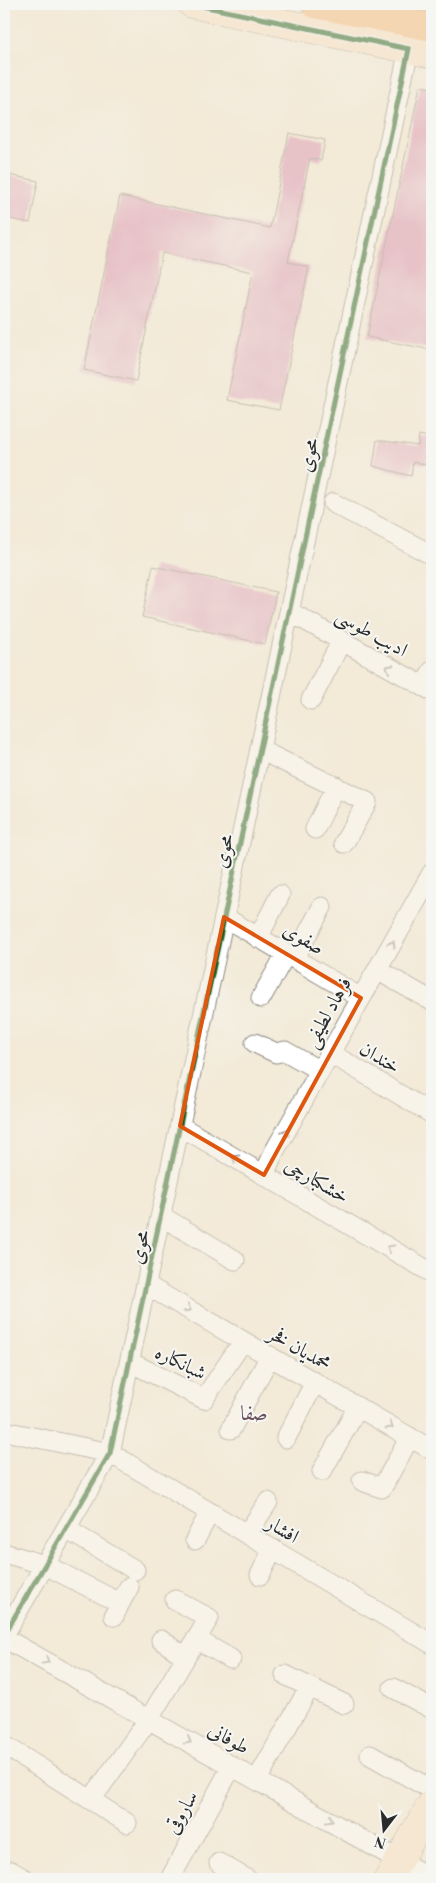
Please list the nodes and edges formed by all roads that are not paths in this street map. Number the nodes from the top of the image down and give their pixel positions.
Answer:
1 (192, 4) edge
2 (315, 4) edge
3 (432, 27) edge
4 (421, 52) edge
5 (332, 503) dead end
6 (408, 543) junction
7 (432, 545) edge
8 (432, 555) edge
9 (290, 612) junction
10 (341, 642) junction
11 (429, 683) edge
12 (311, 700) dead end
13 (260, 750) junction
14 (336, 786) junction
15 (315, 829) dead end
16 (344, 843) dead end
17 (432, 873) edge
18 (280, 895) dead end
19 (322, 907) dead end
20 (224, 917) junction
21 (258, 938) junction
22 (290, 956) junction
23 (377, 970) junction
24 (261, 998) dead end
25 (361, 998) junction
26 (432, 1001) edge
27 (255, 1043) dead end
28 (330, 1053) junction
29 (320, 1072) junction
30 (432, 1114) edge
31 (180, 1126) junction
32 (264, 1175) junction
33 (161, 1216) junction
34 (235, 1260) dead end
35 (432, 1273) edge
36 (146, 1285) junction
37 (243, 1341) junction
38 (270, 1356) junction
39 (130, 1362) junction
40 (316, 1382) junction
41 (358, 1407) junction
42 (231, 1429) dead end
43 (4, 1431) edge
44 (286, 1438) dead end
45 (410, 1438) junction
46 (432, 1450) edge
47 (110, 1453) junction
48 (322, 1471) dead end
49 (362, 1481) dead end
50 (268, 1502) dead end
51 (210, 1512) junction
52 (66, 1529) junction
53 (247, 1534) junction
54 (195, 1540) dead end
55 (273, 1549) junction
56 (4, 1553) edge
57 (45, 1565) junction
58 (260, 1575) dead end
59 (175, 1600) dead end
60 (4, 1636) edge
61 (196, 1639) junction
62 (161, 1640) dead end
63 (432, 1644) edge
64 (186, 1657) junction
65 (231, 1659) dead end
66 (285, 1676) dead end
67 (308, 1688) junction
68 (393, 1688) dead end
69 (344, 1704) dead end
70 (432, 1708) edge
71 (149, 1719) junction
72 (4, 1745) edge
73 (370, 1755) dead end
74 (232, 1766) junction
75 (257, 1780) junction
76 (432, 1790) edge
77 (91, 1800) junction
78 (432, 1803) edge
79 (127, 1823) dead end
80 (219, 1863) dead end
81 (394, 1869) edge
82 (6, 1879) edge
83 (25, 1879) edge
84 (170, 1879) edge
85 (247, 1879) edge
86 (432, 1879) edge

1 - 4 main road
2 - 3 main road
4 - 9 street, محوی
5 - 6 street
6 - 7 street
6 - 8 street
9 - 10 street, ادیب طوسی
9 - 13 street, محوی
11 -> 10 street, ادیب طوسی
10 - 12 street
13 - 14 street
13 - 20 street, محوی
14 - 15 street
14 - 16 street
23 -> 17 street, فرهاد لطیفی
18 - 21 street
19 - 22 street
20 - 21 street, صفوی
20 - 31 street, محوی
21 - 22 street, صفوی
22 - 24 street
22 - 25 street, صفوی
23 - 25 street, فرهاد لطیفی
23 - 26 street
25 - 28 street, فرهاد لطیفی
27 - 29 street
28 - 29 street, فرهاد لطیفی
28 - 30 street, خندان
32 -> 29 street, فرهاد لطیفی
32 -> 31 street, خشکبارچی
31 - 33 street, محوی
35 -> 32 street, خشکبارچی
33 - 34 street
33 - 36 street, محوی
36 -> 37 street, محمدیان فخر
36 - 39 street, محوی
37 - 38 street, محمدیان فخر
37 - 39 street, شبانکاره
38 - 40 street, محمدیان فخر
38 - 42 street
39 - 47 street, محوی
40 - 41 street, محمدیان فخر
40 - 44 street
41 -> 45 street, محمدیان فخر
41 - 48 street
43 - 47 street, افشار
45 - 46 street, محمدیان فخر
45 - 49 street
47 - 51 street, افشار
47 - 52 street, محوی
50 - 53 street
51 - 53 street, افشار
51 - 54 street
52 - 57 street, محوی
52 - 57 street
53 - 55 street, افشار
55 - 58 street
55 - 63 street, افشار
56 - 57 street
57 - 60 street, محوی
59 - 61 street
60 -> 71 street, طوفانی
61 - 64 street
61 - 65 street
62 - 64 street
64 - 71 street
66 - 67 street
67 - 69 street
67 - 75 street
68 - 70 street
71 -> 74 street, طوفانی
71 - 77 street
72 - 77 street
73 - 76 street
74 - 75 street, طوفانی
74 - 84 street, ساروقی
75 -> 81 street, طوفانی
77 - 79 street
78 - 81 main road
80 - 85 street
81 - 86 street, طوفانی
82 - 83 street

